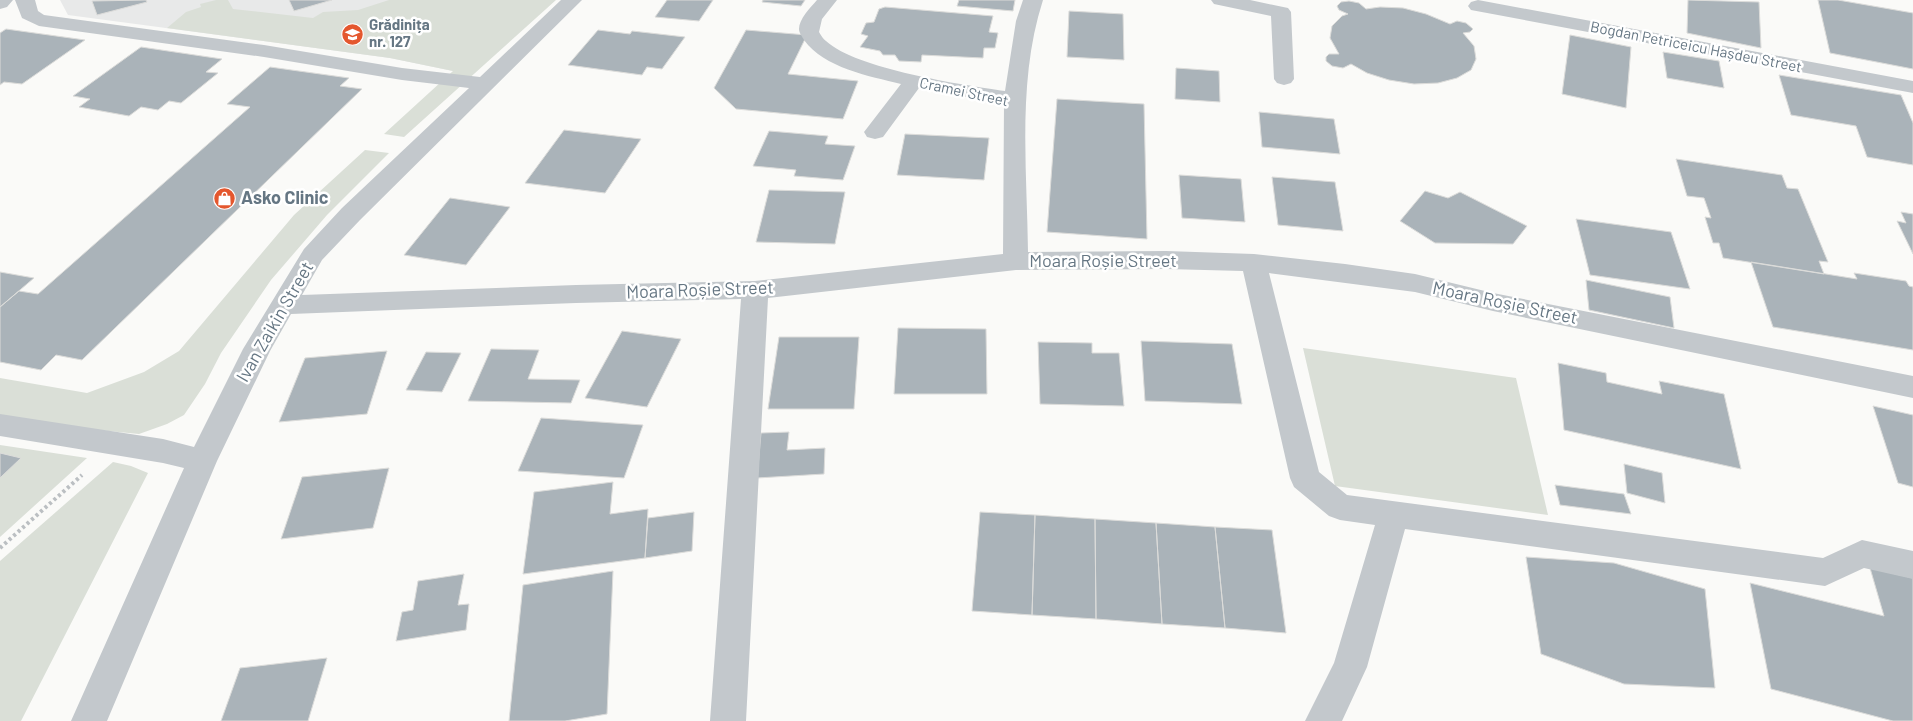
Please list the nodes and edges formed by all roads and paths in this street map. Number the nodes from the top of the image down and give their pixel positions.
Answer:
1 (3, 0) edge
2 (25, 0) edge
3 (572, 0) edge
4 (827, 0) edge
5 (1033, 0) edge
6 (1217, 0) edge
7 (0, 3) edge
8 (1478, 6) dead end
9 (1284, 79) dead end
10 (914, 82) junction
11 (486, 84) junction
12 (1913, 87) edge
13 (1015, 99) junction
14 (875, 132) dead end
15 (1016, 261) junction
16 (1254, 263) junction
17 (755, 290) junction
18 (283, 305) junction
19 (1913, 387) edge
20 (0, 425) edge
21 (119, 444) junction
22 (202, 461) junction
23 (1394, 514) junction
24 (0, 548) edge
25 (1913, 565) edge
26 (89, 721) edge
27 (728, 721) edge
28 (1323, 721) edge

1 - 7 street
2 - 11 street
3 - 11 street, Ivan Zaikin Street
4 - 10 street, Cramei Street
5 - 13 street
6 - 9 street
8 - 12 street, Bogdan Petriceicu Hașdeu Street
10 - 13 street, Cramei Street
10 - 14 street
11 - 18 street, Ivan Zaikin Street
13 - 15 street, Cramei Street
15 - 16 street, Moara Roșie Street
15 - 17 street, Moara Roșie Street
16 - 19 street, Moara Roșie Street
16 - 23 street
17 - 18 street, Moara Roșie Street
17 - 27 street
18 - 22 street, Ivan Zaikin Street
20 - 21 street
21 - 22 street
21 - 24 path
22 - 26 street, Ivan Zaikin Street
23 - 25 street
23 - 28 street

